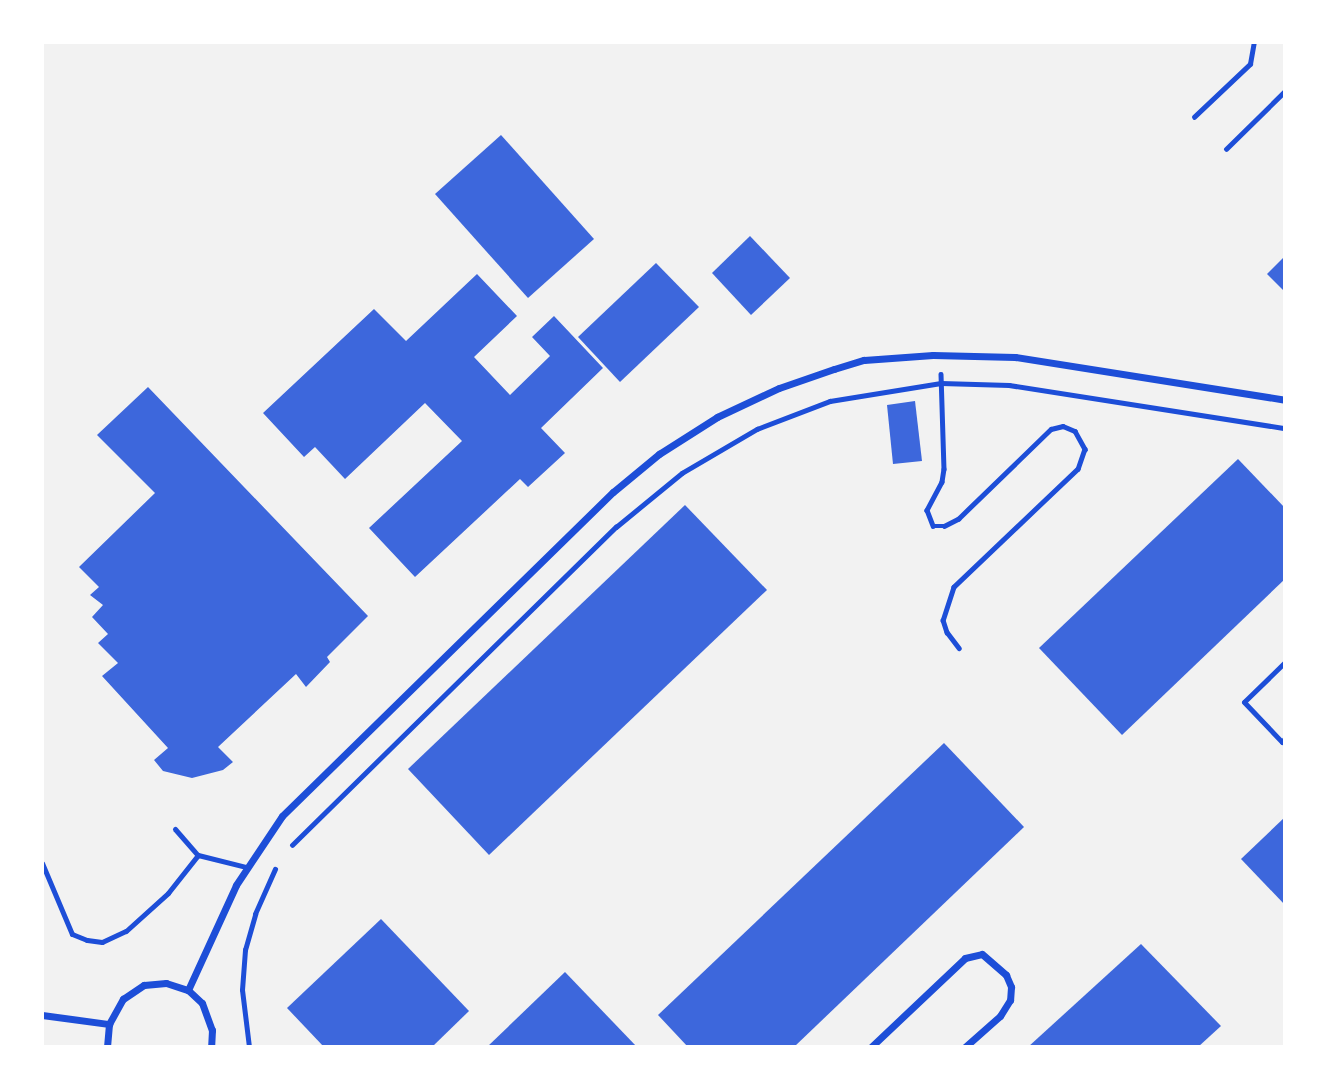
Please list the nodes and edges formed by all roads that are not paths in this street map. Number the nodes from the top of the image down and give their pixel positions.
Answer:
1 (1285, 400) edge
2 (1285, 662) edge
3 (1285, 738) edge
4 (175, 829) dead end
5 (198, 855) junction
6 (42, 863) edge
7 (246, 867) junction
8 (188, 990) junction
9 (42, 1016) edge
10 (109, 1024) junction
11 (107, 1047) edge
12 (211, 1047) edge
13 (872, 1047) edge
14 (965, 1047) edge

1 - 7 street
2 - 3 lane
4 - 5 lane
5 - 6 lane
5 - 7 lane
7 - 8 street
8 - 10 street
8 - 12 street
9 - 10 street
10 - 11 street
13 - 14 street

